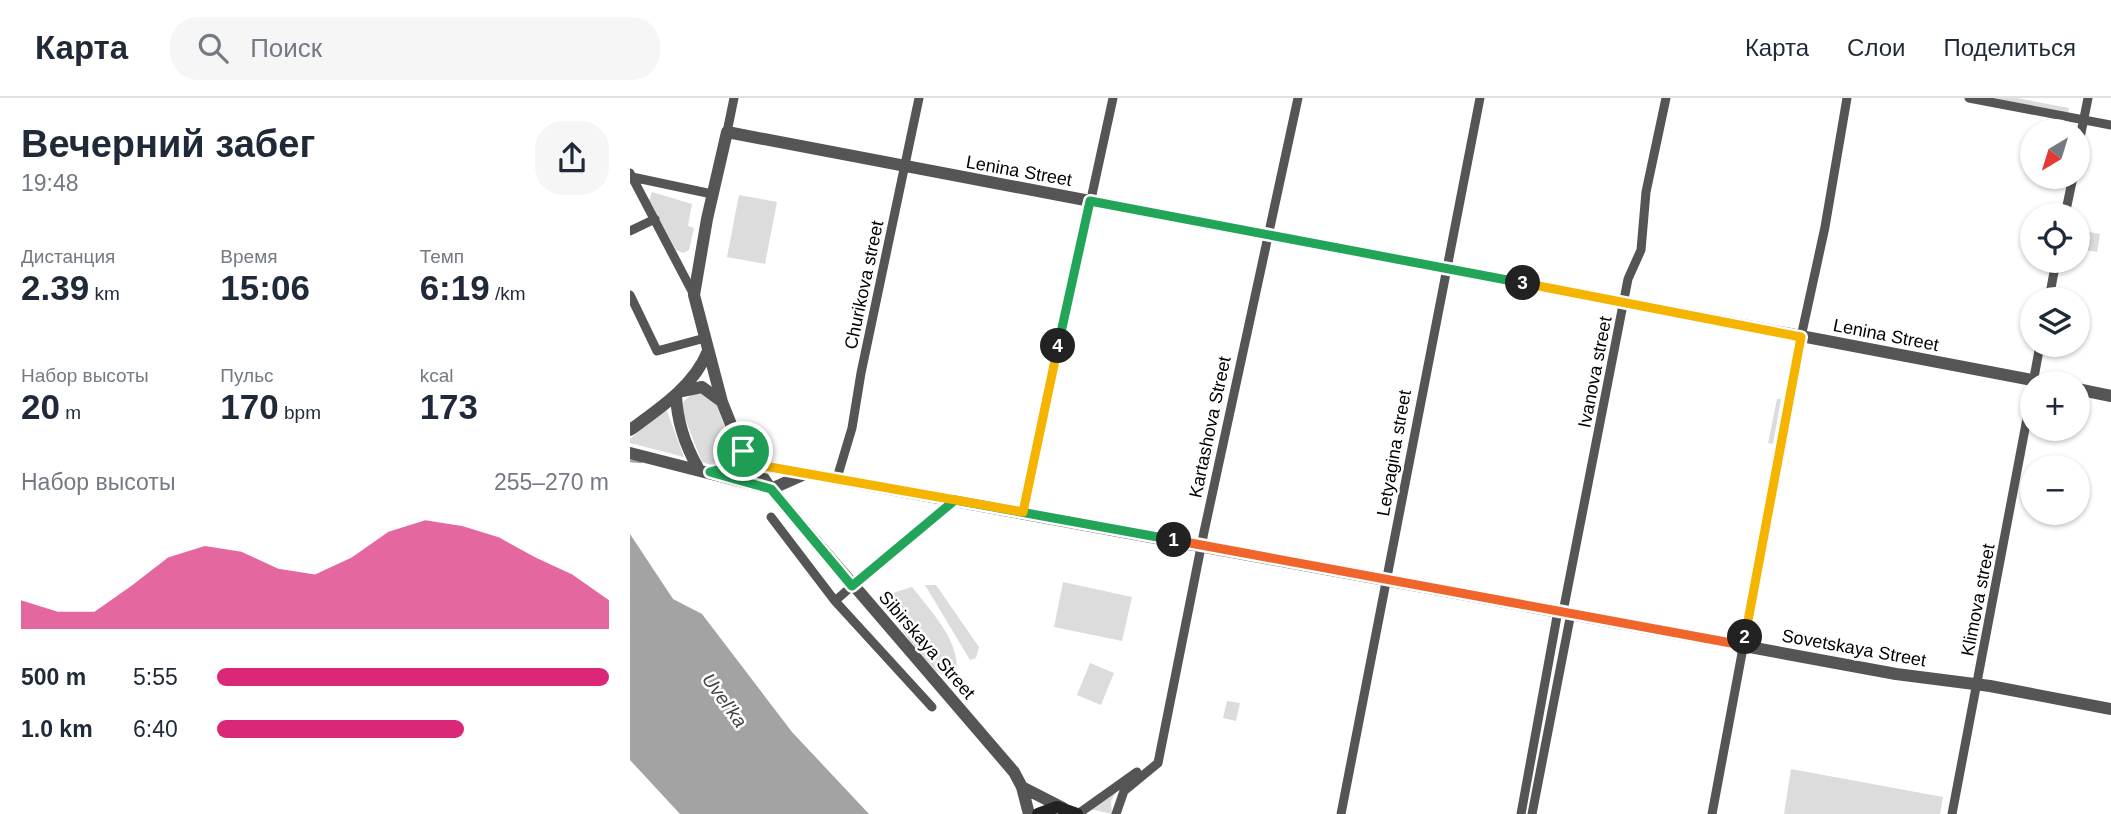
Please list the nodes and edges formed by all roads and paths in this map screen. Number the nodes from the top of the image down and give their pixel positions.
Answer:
1 (734, 98) edge
2 (919, 98) edge
3 (1113, 98) edge
4 (1298, 98) edge
5 (1480, 98) edge
6 (1666, 98) edge
7 (1847, 98) edge
8 (1969, 98) edge
9 (2088, 98) edge
10 (2078, 119) edge
11 (2083, 119) edge
12 (2090, 121) edge
13 (2111, 125) edge
14 (727, 132) junction
15 (905, 168) junction
16 (631, 175) edge
17 (712, 194) junction
18 (1090, 201) junction
19 (655, 219) junction
20 (630, 231) edge
21 (1269, 235) junction
22 (1445, 268) junction
23 (630, 295) edge
24 (694, 295) junction
25 (1624, 302) junction
26 (1801, 337) junction
27 (706, 345) junction
28 (2020, 382) edge
29 (2090, 392) edge
30 (677, 393) junction
31 (2111, 396) edge
32 (722, 402) junction
33 (630, 430) edge
34 (2023, 441) edge
35 (743, 451) junction
36 (630, 453) edge
37 (753, 464) junction
38 (704, 470) junction
39 (807, 472) junction
40 (837, 478) junction
41 (771, 489) junction
42 (955, 500) junction
43 (1023, 512) junction
44 (771, 517) dead end
45 (1202, 546) junction
46 (1387, 579) junction
47 (852, 586) junction
48 (835, 601) junction
49 (1564, 612) junction
50 (1744, 645) junction
51 (1977, 685) junction
52 (932, 707) dead end
53 (2111, 709) edge
54 (1158, 760) junction
55 (1022, 787) junction
56 (1063, 808) junction
57 (1029, 814) edge
58 (1038, 814) edge
59 (1078, 814) edge
60 (1116, 814) edge
61 (1341, 814) edge
62 (1521, 814) edge
63 (1532, 814) edge
64 (1712, 814) edge
65 (1952, 814) edge

1 - 14 street, Sibirskaya Street
2 - 15 street, Churikova street
3 - 18 street
4 - 21 street, Kartashova Street
5 - 22 street, Letyagina street
6 - 25 street, Ivanova street
7 - 26 street
8 - 10 street
9 - 11 street
12 - 13 street
14 - 15 street, Lenina Street
14 - 17 street, Sibirskaya Street
15 - 18 street, Lenina Street
15 - 40 street, Churikova street
16 - 17 street
16 - 19 street
17 - 24 street, Sibirskaya Street
18 - 21 street, Lenina Street
18 - 43 street
19 - 20 street
19 - 24 street
21 - 22 street, Lenina Street
21 - 45 street, Kartashova Street
22 - 25 street, Lenina Street
22 - 46 street, Letyagina street
23 - 27 street
24 - 27 street, Sibirskaya Street
25 - 26 street, Lenina Street
25 - 49 street, Ivanova street
26 - 28 street, Lenina Street
26 - 50 street
27 - 30 street
27 - 32 street, Sibirskaya Street
29 - 31 street
30 - 32 street
30 - 33 street
30 - 38 street
32 - 35 street, Sibirskaya Street
34 - 51 street, Klimova street
35 - 37 street, Sibirskaya Street
35 - 38 street
36 - 38 street
37 - 39 street, Sovetskaya Street
37 - 41 street, Sibirskaya Street
38 - 41 street
39 - 40 street, Sovetskaya Street
39 - 41 street
40 - 42 street, Sovetskaya Street
41 - 47 street, Sibirskaya Street
42 - 43 street, Sovetskaya Street
42 - 47 street
43 - 45 street, Sovetskaya Street
44 - 48 street
45 - 46 street, Sovetskaya Street
45 - 54 street, Kartashova Street
46 - 49 street, Sovetskaya Street
46 - 61 street, Letyagina street
47 - 48 street
47 - 55 street, Sibirskaya Street
48 - 52 street
49 - 50 street, Sovetskaya Street
49 - 62 street, Ivanova street
49 - 63 street, Ivanova street
50 - 51 street, Sovetskaya Street
50 - 64 street
51 - 53 street, Sovetskaya Street
51 - 65 street, Klimova street
54 - 59 street
54 - 60 street
55 - 56 street, Sibirskaya Street
55 - 57 street, Sibirskaya Street
56 - 58 main road
56 - 59 main road

